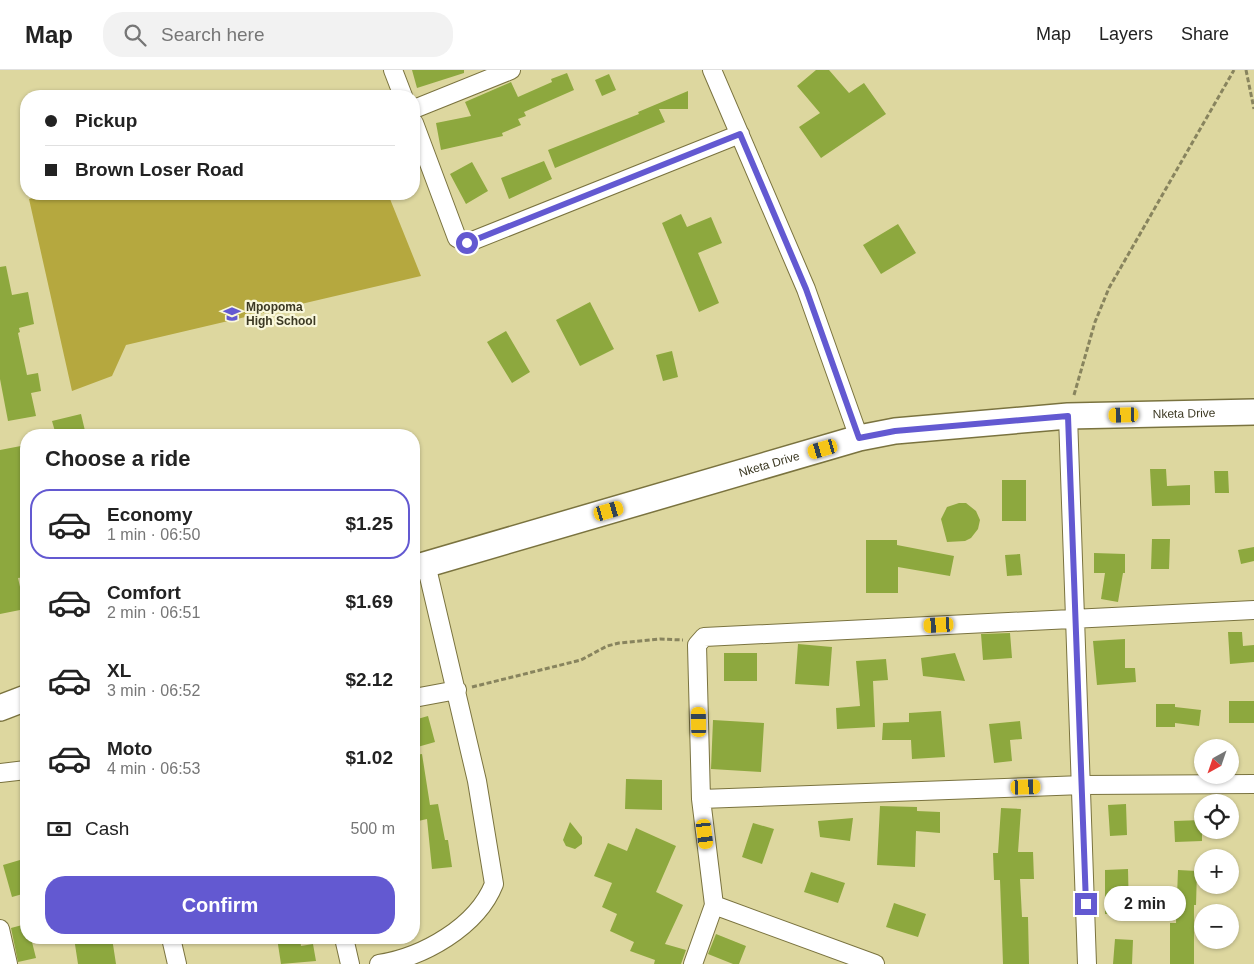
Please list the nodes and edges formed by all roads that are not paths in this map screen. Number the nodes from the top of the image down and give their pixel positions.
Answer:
1 (393, 70) edge
2 (511, 70) edge
3 (712, 70) edge
4 (401, 90) edge
5 (420, 106) edge
6 (740, 134) junction
7 (420, 139) edge
8 (1254, 412) edge
9 (1068, 416) junction
10 (859, 438) junction
11 (420, 566) edge
12 (1254, 610) edge
13 (1076, 618) junction
14 (457, 690) junction
15 (420, 697) edge
16 (20, 700) edge
17 (0, 708) edge
18 (20, 771) edge
19 (0, 773) edge
20 (1254, 784) edge
21 (1083, 785) junction
22 (701, 799) junction
23 (714, 905) junction
24 (0, 929) edge
25 (172, 944) edge
26 (345, 944) edge
27 (8, 964) edge
28 (177, 964) edge
29 (350, 964) edge
30 (379, 964) edge
31 (693, 964) edge
32 (875, 964) edge
33 (1087, 964) edge

1 - 4 street
2 - 5 street
3 - 6 street
6 - 7 street
6 - 10 street
8 - 9 street, Nketa Drive
9 - 10 street, Nketa Drive
9 - 13 street
10 - 11 street, Nketa Drive
11 - 14 street
12 - 13 street
13 - 21 street
13 - 22 street
14 - 15 street
14 - 30 street
16 - 17 street
18 - 19 street
20 - 21 street
21 - 22 street
21 - 33 street
22 - 23 street
23 - 31 street
23 - 32 street
24 - 27 street
25 - 28 street
26 - 29 street

